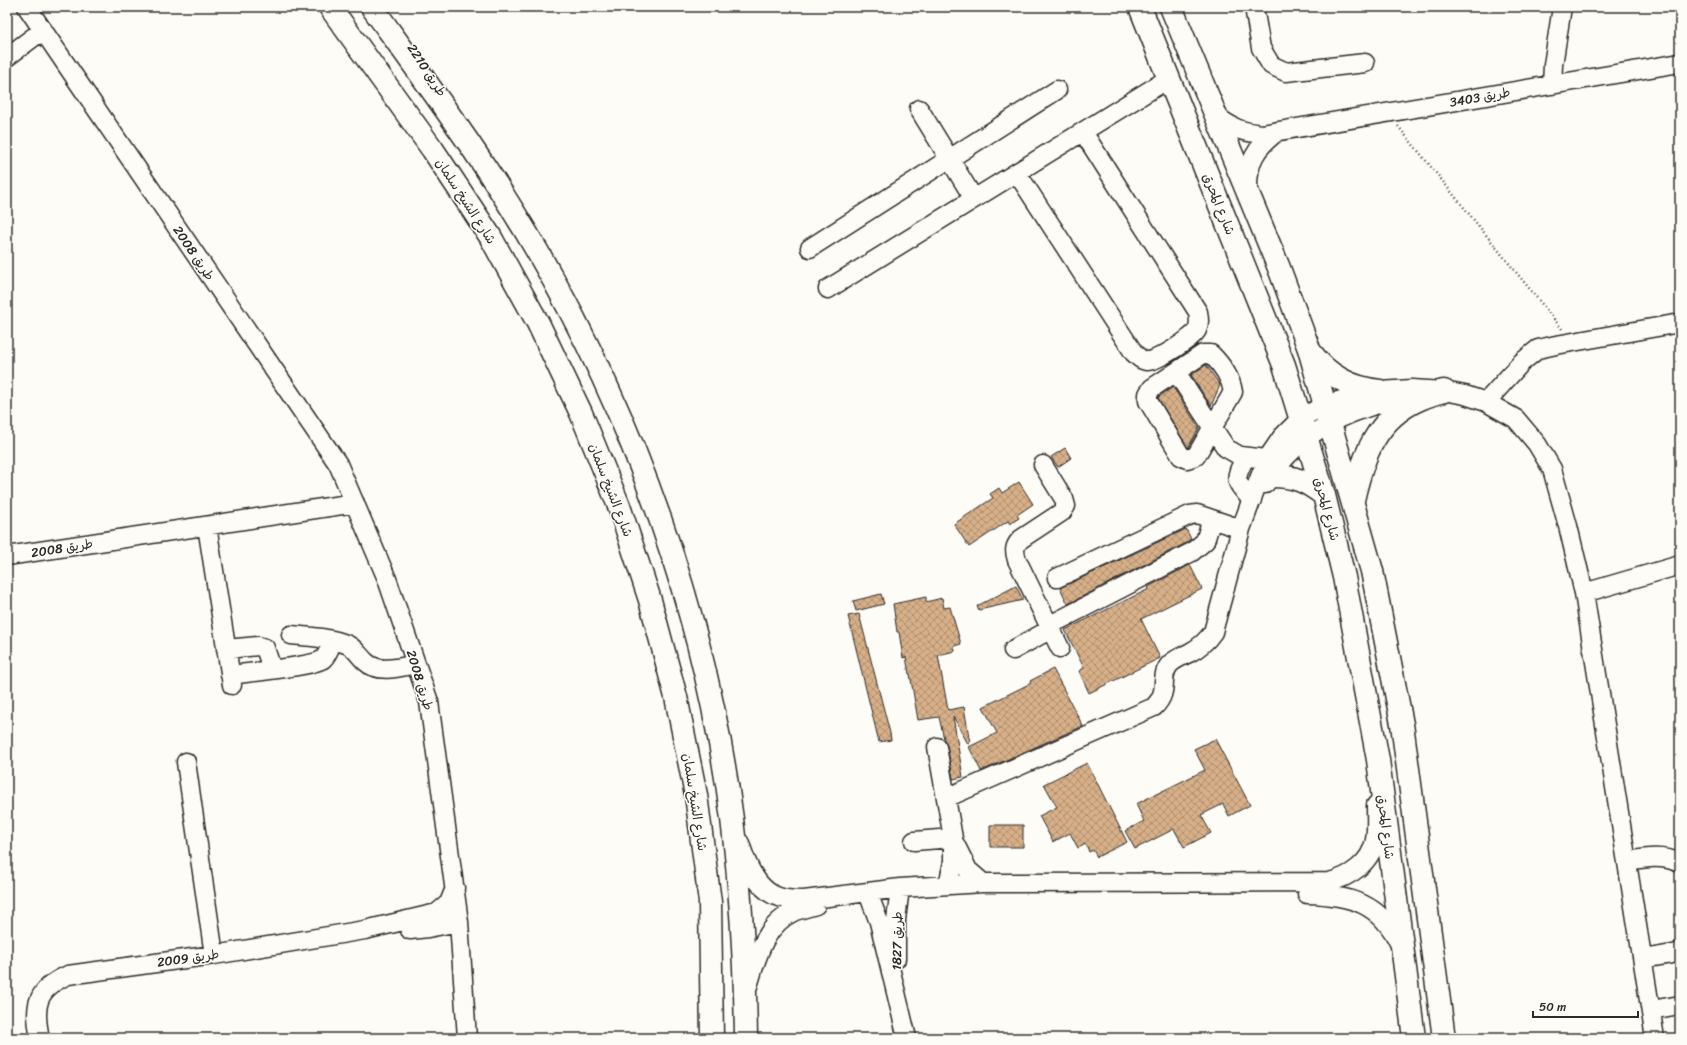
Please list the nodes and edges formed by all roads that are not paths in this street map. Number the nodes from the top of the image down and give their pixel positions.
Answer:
1 (27, 7) edge
2 (330, 7) edge
3 (372, 7) edge
4 (385, 7) edge
5 (1140, 7) edge
6 (1171, 7) edge
7 (1254, 7) edge
8 (1562, 7) edge
9 (43, 30) junction
10 (7, 57) edge
11 (1365, 63) dead end
12 (1680, 63) edge
13 (1168, 79) junction
14 (1552, 85) junction
15 (1057, 90) dead end
16 (1206, 94) junction
17 (918, 109) dead end
18 (1216, 116) junction
19 (1279, 131) junction
20 (1083, 132) junction
21 (464, 136) junction
22 (949, 159) junction
23 (1018, 172) junction
24 (1248, 194) junction
25 (974, 199) junction
26 (810, 248) dead end
27 (828, 289) dead end
28 (1680, 323) edge
29 (1309, 349) junction
30 (1176, 372) junction
31 (1380, 391) junction
32 (1444, 391) junction
33 (1486, 402) junction
34 (1328, 414) junction
35 (1212, 428) junction
36 (1304, 428) junction
37 (1245, 458) junction
38 (1043, 465) dead end
39 (1269, 468) junction
40 (1324, 495) junction
41 (1252, 500) junction
42 (1352, 501) junction
43 (355, 503) junction
44 (1212, 519) junction
45 (206, 526) junction
46 (1241, 529) junction
47 (7, 556) edge
48 (1680, 565) edge
49 (1056, 578) dead end
50 (1584, 594) junction
51 (1050, 628) junction
52 (292, 635) dead end
53 (334, 640) junction
54 (1060, 648) dead end
55 (226, 649) junction
56 (1013, 650) dead end
57 (416, 664) junction
58 (272, 669) junction
59 (937, 747) dead end
60 (1378, 760) junction
61 (186, 762) dead end
62 (946, 798) junction
63 (732, 817) junction
64 (953, 838) junction
65 (914, 841) dead end
66 (1627, 861) junction
67 (1680, 863) edge
68 (983, 883) junction
69 (948, 885) junction
70 (455, 888) junction
71 (900, 891) junction
72 (869, 895) junction
73 (460, 922) junction
74 (365, 930) junction
75 (1402, 948) junction
76 (1680, 951) edge
77 (214, 955) junction
78 (1643, 959) junction
79 (896, 994) junction
80 (745, 995) junction
81 (1680, 1005) edge
82 (1651, 1010) junction
83 (40, 1038) edge
84 (467, 1038) edge
85 (712, 1038) edge
86 (746, 1038) edge
87 (906, 1038) edge
88 (1414, 1038) edge
89 (1444, 1038) edge
90 (1656, 1038) edge

1 - 9 street, طريق 2008
2 - 85 main road, شارع الشيخ سلمان
3 - 21 main road
4 - 21 street, طريق 2210
5 - 13 main road, شارع المحرق
6 - 16 main road, شارع المحرق
7 - 11 street
8 - 14 street
9 - 10 street
9 - 43 street, طريق 2008
12 - 14 street, طريق 3403
13 - 16 main road
13 - 20 street
13 - 36 main road, شارع المحرق
14 - 19 street, طريق 3403
15 - 22 street
16 - 18 main road, شارع المحرق
17 - 22 street
18 - 19 street, طريق 3403
18 - 24 main road, شارع المحرق
19 - 24 street
20 - 23 street
20 - 23 street
21 - 63 main road
22 - 25 street
22 - 26 street
23 - 25 street
24 - 29 main road, شارع المحرق
25 - 27 street
28 - 33 street
29 - 31 main road
29 - 34 main road, شارع المحرق
30 - 35 street
30 - 35 street
30 - 35 street
31 - 32 street
31 - 34 street
32 - 33 street
32 - 34 street
32 - 42 main road
33 - 50 street
34 - 36 street
34 - 42 main road, شارع المحرق
35 - 37 street
36 - 39 street
36 - 40 main road, شارع المحرق
37 - 39 street
37 - 41 street
38 - 51 street
39 - 40 main road
39 - 41 street
40 - 60 main road, شارع المحرق
41 - 46 street
42 - 89 main road, شارع المحرق
43 - 45 street, طريق 2008
43 - 57 street, طريق 2008
44 - 46 street
44 - 49 street
44 - 51 street
45 - 47 street, طريق 2008
45 - 55 street
46 - 62 street
48 - 50 street
50 - 66 street
51 - 54 street
51 - 56 street
52 - 53 street
53 - 57 street
53 - 58 street
55 - 58 street
55 - 58 street
57 - 70 street, طريق 2008
59 - 62 street
60 - 68 street
60 - 75 main road, شارع المحرق
61 - 77 street
62 - 64 street
63 - 72 street
63 - 80 main road
64 - 65 street
64 - 68 street
64 - 69 street
66 - 67 street
66 - 78 street
68 - 69 street
69 - 71 street
70 - 73 street
70 - 74 street, طريق 2009
71 - 72 street
71 - 75 street
71 - 79 street, طريق 1827
72 - 79 street, طريق 1827
72 - 80 street
73 - 74 street, طريق 2009
73 - 84 street
74 - 77 street, طريق 2009
75 - 88 main road, شارع المحرق
76 - 78 street
77 - 83 street, طريق 2009
78 - 82 street
79 - 87 street, طريق 1827
80 - 86 main road
81 - 82 street
82 - 90 street

